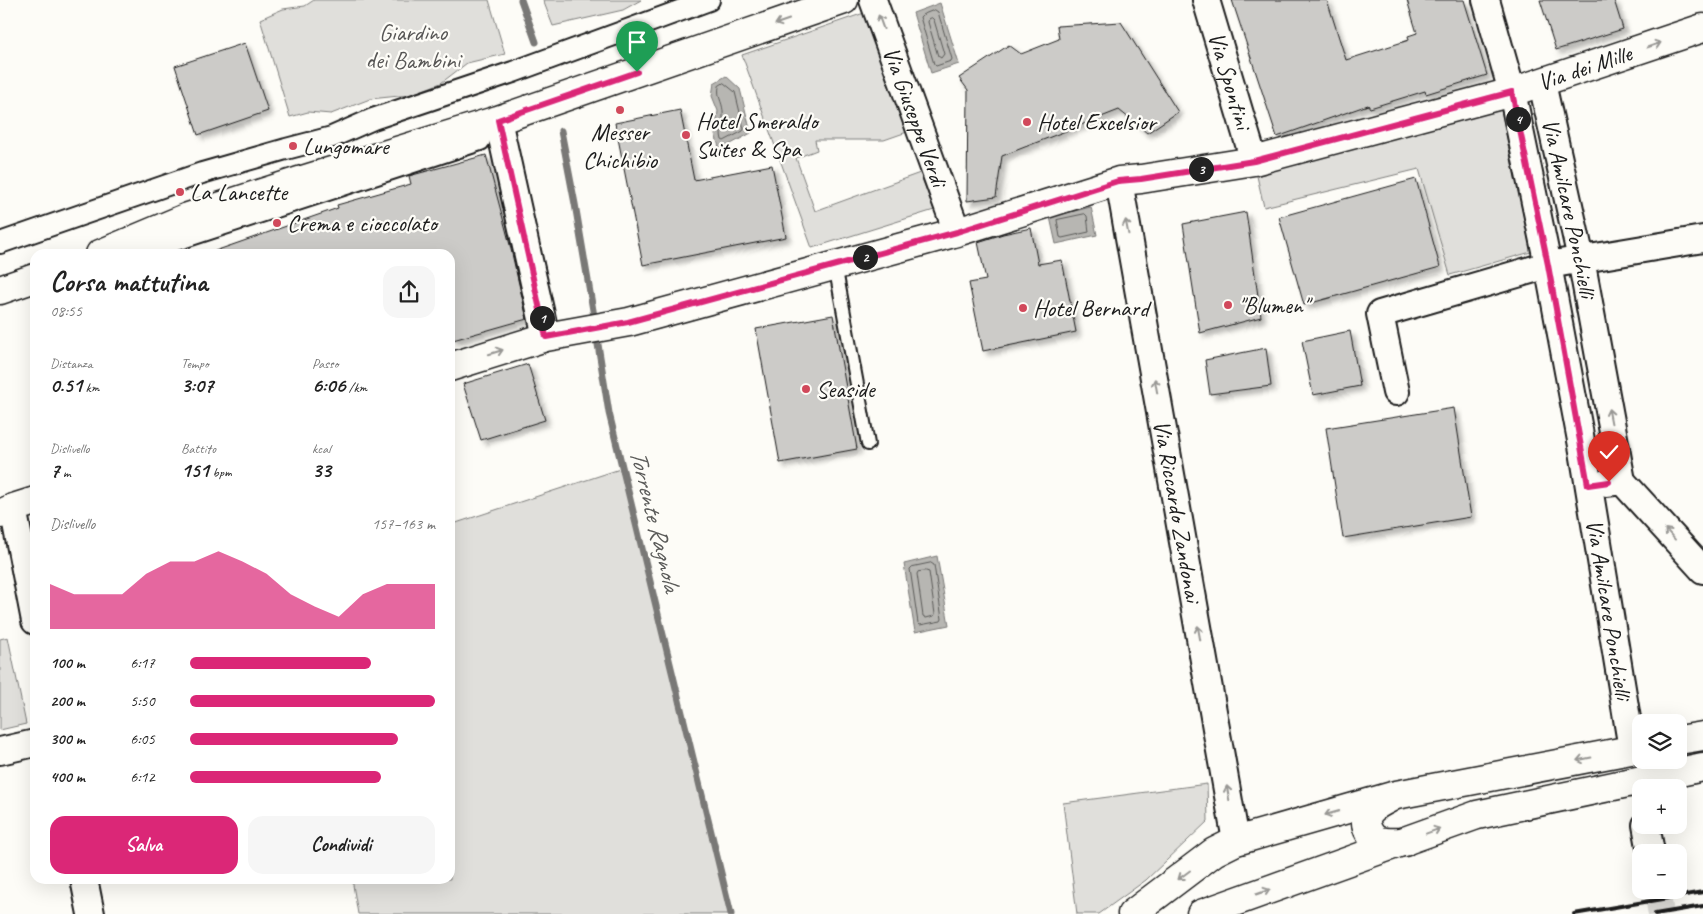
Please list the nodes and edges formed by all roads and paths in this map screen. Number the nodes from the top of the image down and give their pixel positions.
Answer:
1 (709, 0) edge
2 (844, 0) edge
3 (874, 0) edge
4 (1206, 0) edge
5 (1486, 0) edge
6 (1703, 28) edge
7 (1542, 83) junction
8 (1512, 92) junction
9 (498, 120) junction
10 (480, 140) dead end
11 (1254, 161) junction
12 (1118, 181) junction
13 (957, 232) junction
14 (1703, 239) edge
15 (0, 243) edge
16 (112, 249) edge
17 (148, 249) edge
18 (1581, 260) junction
19 (836, 265) junction
20 (1548, 265) junction
21 (30, 280) edge
22 (0, 290) edge
23 (556, 335) junction
24 (455, 365) edge
25 (1396, 392) dead end
26 (868, 444) dead end
27 (1622, 481) junction
28 (1588, 485) junction
29 (16, 508) edge
30 (1703, 570) edge
31 (30, 591) edge
32 (1632, 721) edge
33 (1703, 736) edge
34 (1687, 739) edge
35 (30, 744) edge
36 (1632, 749) edge
37 (0, 752) edge
38 (1703, 767) edge
39 (1669, 779) edge
40 (1632, 790) edge
41 (1396, 795) junction
42 (1236, 841) junction
43 (1404, 842) junction
44 (85, 884) edge
45 (91, 914) edge
46 (1132, 914) edge
47 (1201, 914) edge

1 - 15 street
2 -> 9 street
13 -> 3 street, Via Giuseppe Verdi
4 - 11 street, Via Spontini
5 - 8 street, Via Amilcare Ponchielli
7 -> 6 street, Via dei Mille
7 - 8 street, Via dei Mille
7 - 18 street, Via Amilcare Ponchielli
8 - 11 street, Via dei Mille
8 - 20 street, Via Amilcare Ponchielli
9 - 16 street
9 - 23 street
10 - 17 street
11 - 12 street, Via dei Mille
12 - 13 street, Via dei Mille
42 -> 12 street, Via Riccardo Zandonai
13 - 19 street, Via dei Mille
14 - 18 street
18 - 20 street
27 -> 18 street, Via Amilcare Ponchielli
19 - 23 street, Via dei Mille
19 - 26 lane
20 - 25 street
20 - 28 street, Via Amilcare Ponchielli
21 - 22 street
24 -> 23 street, Via dei Mille
27 - 28 street
30 -> 27 street
28 - 32 street, Via Amilcare Ponchielli
29 - 31 street
33 - 34 street
35 - 37 street
36 -> 41 street
38 - 39 street
43 -> 40 street
41 -> 42 street
41 - 43 street
42 -> 46 street
47 -> 43 street
44 - 45 street

